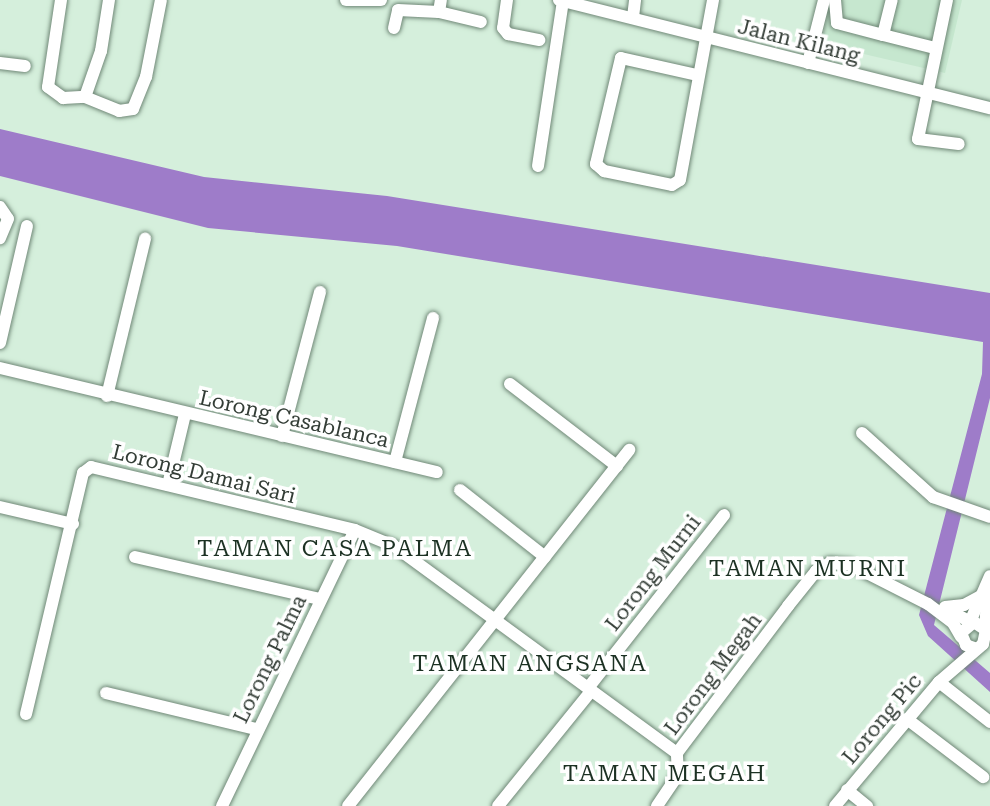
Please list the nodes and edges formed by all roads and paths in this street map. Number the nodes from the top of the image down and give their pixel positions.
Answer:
1 (61, 0) edge
2 (109, 0) edge
3 (162, 0) edge
4 (346, 0) edge
5 (381, 0) edge
6 (507, 0) edge
7 (635, 0) edge
8 (713, 0) edge
9 (824, 0) edge
10 (835, 0) edge
11 (892, 0) edge
12 (947, 0) edge
13 (561, 1) edge
14 (440, 6) edge
15 (633, 17) junction
16 (481, 22) dead end
17 (394, 28) dead end
18 (705, 36) junction
19 (883, 36) junction
20 (539, 40) dead end
21 (935, 47) junction
22 (808, 63) junction
23 (0, 64) edge
24 (25, 66) dead end
25 (697, 75) junction
26 (925, 93) junction
27 (85, 97) junction
28 (990, 108) edge
29 (959, 144) dead end
30 (538, 166) dead end
31 (0, 207) edge
32 (27, 226) dead end
33 (0, 238) edge
34 (145, 239) dead end
35 (320, 292) dead end
36 (433, 318) dead end
37 (0, 343) edge
38 (0, 368) edge
39 (510, 384) dead end
40 (107, 396) junction
41 (185, 414) junction
42 (862, 433) dead end
43 (282, 436) junction
44 (629, 450) dead end
45 (395, 462) junction
46 (617, 466) junction
47 (437, 472) dead end
48 (168, 485) junction
49 (460, 490) dead end
50 (0, 507) edge
51 (723, 515) dead end
52 (990, 517) edge
53 (73, 524) junction
54 (355, 530) junction
55 (135, 557) dead end
56 (545, 557) junction
57 (990, 577) edge
58 (981, 596) junction
59 (320, 599) junction
60 (931, 606) junction
61 (496, 619) junction
62 (970, 622) junction
63 (987, 633) edge
64 (969, 644) junction
65 (990, 656) edge
66 (939, 682) junction
67 (589, 689) junction
68 (106, 692) dead end
69 (26, 714) dead end
70 (906, 719) junction
71 (990, 722) edge
72 (256, 729) junction
73 (677, 753) junction
74 (983, 777) dead end
75 (847, 790) junction
76 (222, 806) edge
77 (348, 806) edge
78 (498, 806) edge
79 (657, 806) edge
80 (835, 806) edge
81 (866, 806) edge

1 - 27 street
2 - 27 street
3 - 27 street
4 - 5 street
6 - 20 street
7 - 15 street
8 - 18 street
9 - 22 street
10 - 19 street
11 - 19 street
12 - 21 street
13 - 15 street, Jalan Kilang
13 - 30 street
14 - 16 street
14 - 17 street
15 - 18 street, Jalan Kilang
18 - 22 street, Jalan Kilang
18 - 25 street
19 - 21 street
21 - 26 street
22 - 26 street, Jalan Kilang
23 - 24 street
25 - 25 street
26 - 28 street, Jalan Kilang
26 - 29 street
31 - 33 street
32 - 37 street
34 - 40 street
35 - 43 street
36 - 45 street
38 - 40 street, Lorong Casablanca
39 - 46 street
40 - 41 street, Lorong Casablanca
41 - 43 street, Lorong Casablanca
41 - 48 street, Lorong Casablanca
42 - 52 street
43 - 45 street, Lorong Casablanca
44 - 46 street
45 - 47 street, Lorong Casablanca
46 - 56 street
48 - 53 street, Lorong Damai Sari
48 - 54 street, Lorong Damai Sari
49 - 56 street
50 - 53 street
51 - 67 street, Lorong Murni
53 - 69 street, Lorong Damai Sari
54 - 59 street, Lorong Palma
54 - 61 street, Lorong Megah
55 - 59 street
56 - 61 street
57 - 58 street
57 - 63 street
58 - 60 street
58 - 62 street
59 - 72 street, Lorong Palma
60 - 62 street, Lorong Megah
60 - 64 street, Lorong Megah
60 - 73 street, Lorong Megah
61 - 67 street, Lorong Megah
61 - 77 street
62 - 63 street, Lorong Megah
62 - 64 street
63 - 64 street
64 - 65 street, Lorong Megah
64 - 66 street, Lorong Pic
66 - 70 street, Lorong Pic
66 - 71 street
67 - 73 street, Lorong Megah
67 - 78 street, Lorong Murni
68 - 72 street
70 - 74 street
70 - 75 street, Lorong Pic
72 - 76 street, Lorong Palma
73 - 79 street
75 - 80 street, Lorong Pic
75 - 81 street

